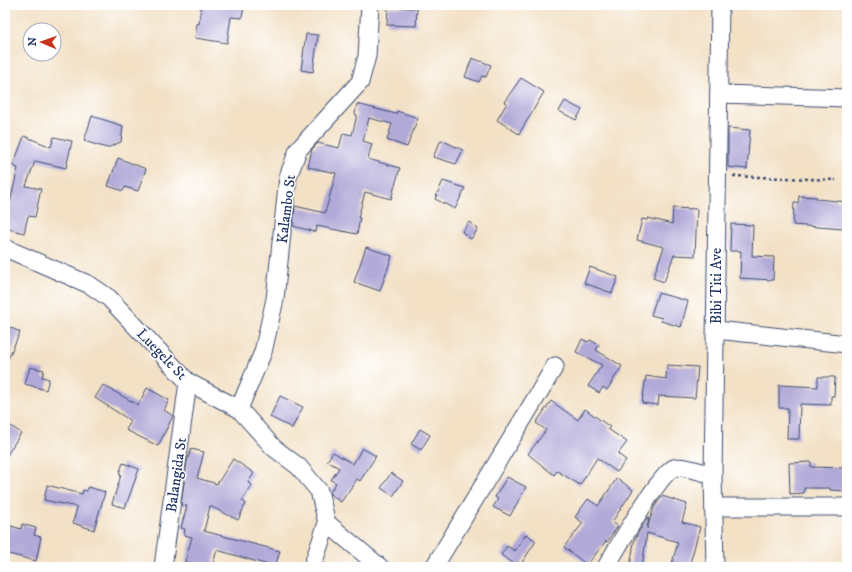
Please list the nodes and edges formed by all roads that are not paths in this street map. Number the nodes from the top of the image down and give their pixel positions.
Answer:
1 (370, 5) edge
2 (720, 5) edge
3 (719, 94) junction
4 (847, 98) edge
5 (5, 248) edge
6 (716, 330) junction
7 (847, 344) edge
8 (555, 366) dead end
9 (188, 382) junction
10 (238, 409) junction
11 (713, 475) junction
12 (714, 507) junction
13 (847, 507) edge
14 (327, 523) junction
15 (163, 567) edge
16 (312, 567) edge
17 (380, 567) edge
18 (434, 567) edge
19 (606, 567) edge
20 (715, 567) edge

1 - 10 street, Kalambo St
2 - 3 street, Bibi Titi Ave
3 - 4 street
3 - 6 street, Bibi Titi Ave
5 - 9 street, Luegele St
6 - 7 street
6 - 11 street, Bibi Titi Ave
8 - 18 street
9 - 10 street, Luegele St
9 - 15 street, Balangida St
10 - 14 street, Luegele St
11 - 12 street, Bibi Titi Ave
11 - 19 street
12 - 13 street
12 - 20 street, Bibi Titi Ave
14 - 16 street
14 - 17 street

